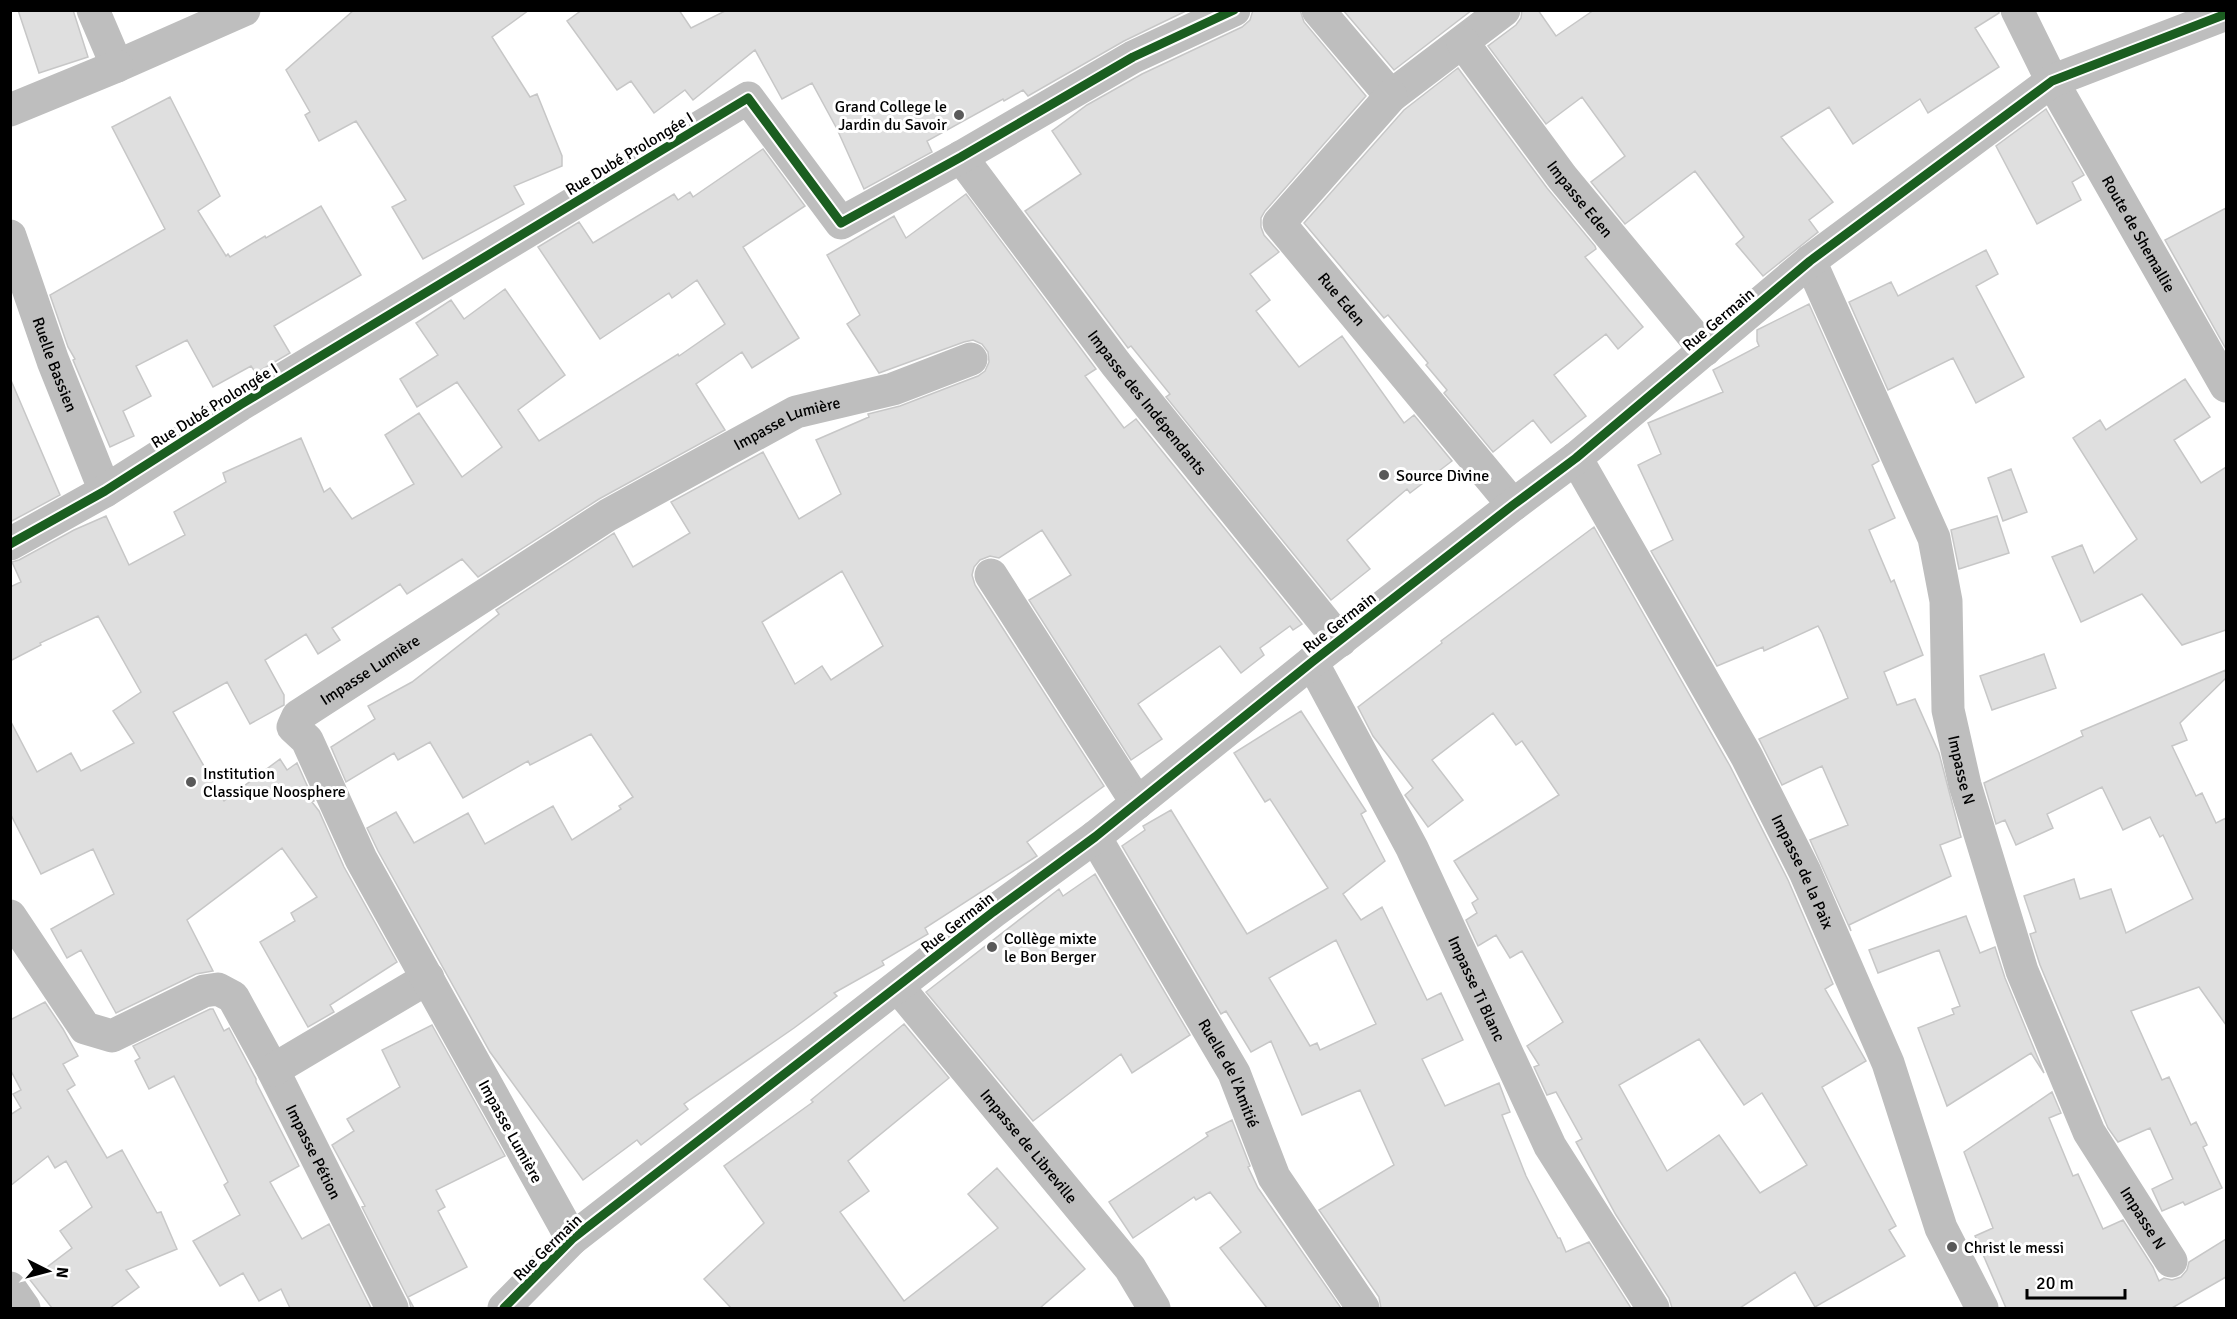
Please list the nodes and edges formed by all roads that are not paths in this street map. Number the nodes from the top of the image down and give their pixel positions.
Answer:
1 (93, 10) edge
2 (244, 10) edge
3 (1234, 10) edge
4 (1318, 10) edge
5 (1504, 10) edge
6 (2017, 10) edge
7 (2226, 14) edge
8 (1463, 43) junction
9 (117, 66) junction
10 (2052, 81) junction
11 (1391, 96) junction
12 (10, 110) edge
13 (962, 157) junction
14 (10, 236) edge
15 (1810, 261) junction
16 (1705, 350) junction
17 (971, 359) dead end
18 (2226, 386) edge
19 (1576, 458) junction
20 (105, 491) junction
21 (1513, 505) junction
22 (10, 544) edge
23 (991, 575) dead end
24 (1340, 641) junction
25 (1312, 662) junction
26 (1137, 803) junction
27 (1095, 837) junction
28 (10, 916) edge
29 (428, 978) junction
30 (898, 987) junction
31 (273, 1070) junction
32 (572, 1239) junction
33 (2171, 1261) dead end
34 (10, 1288) edge
35 (508, 1307) edge
36 (24, 1308) edge
37 (392, 1308) edge
38 (1154, 1308) edge
39 (1363, 1308) edge
40 (1653, 1308) edge
41 (1982, 1308) edge

1 - 9 street
2 - 9 street
3 - 13 street, Rue Dubé Prolongée I
4 - 11 street
5 - 8 street
6 - 10 street, Route de Shemallie
7 - 10 street, Rue Germain
8 - 11 street
8 - 16 street, Impasse Eden
9 - 12 street
10 - 15 street, Rue Germain
10 - 18 street, Route de Shemallie
11 - 21 street, Rue Eden
13 - 20 street, Rue Dubé Prolongée I
13 - 24 street, Impasse des Indépendants
14 - 20 street, Ruelle Bassien
15 - 16 street, Rue Germain
15 - 33 street, Impasse N
16 - 19 street, Rue Germain
17 - 29 street, Impasse Lumière
19 - 21 street, Rue Germain
19 - 41 street, Impasse de la Paix
20 - 22 street, Rue Dubé Prolongée I
21 - 24 street, Rue Germain
23 - 26 street
24 - 25 street, Rue Germain
25 - 26 street, Rue Germain
25 - 40 street, Impasse Ti Blanc
26 - 27 street, Rue Germain
27 - 30 street, Rue Germain
27 - 39 street, Ruelle de l'Amitié
28 - 31 street, Impasse Pétion
29 - 31 street
29 - 32 street, Impasse Lumière
30 - 32 street, Rue Germain
30 - 38 street, Impasse de Libreville
31 - 37 street, Impasse Pétion
32 - 35 street, Rue Germain
34 - 36 street

